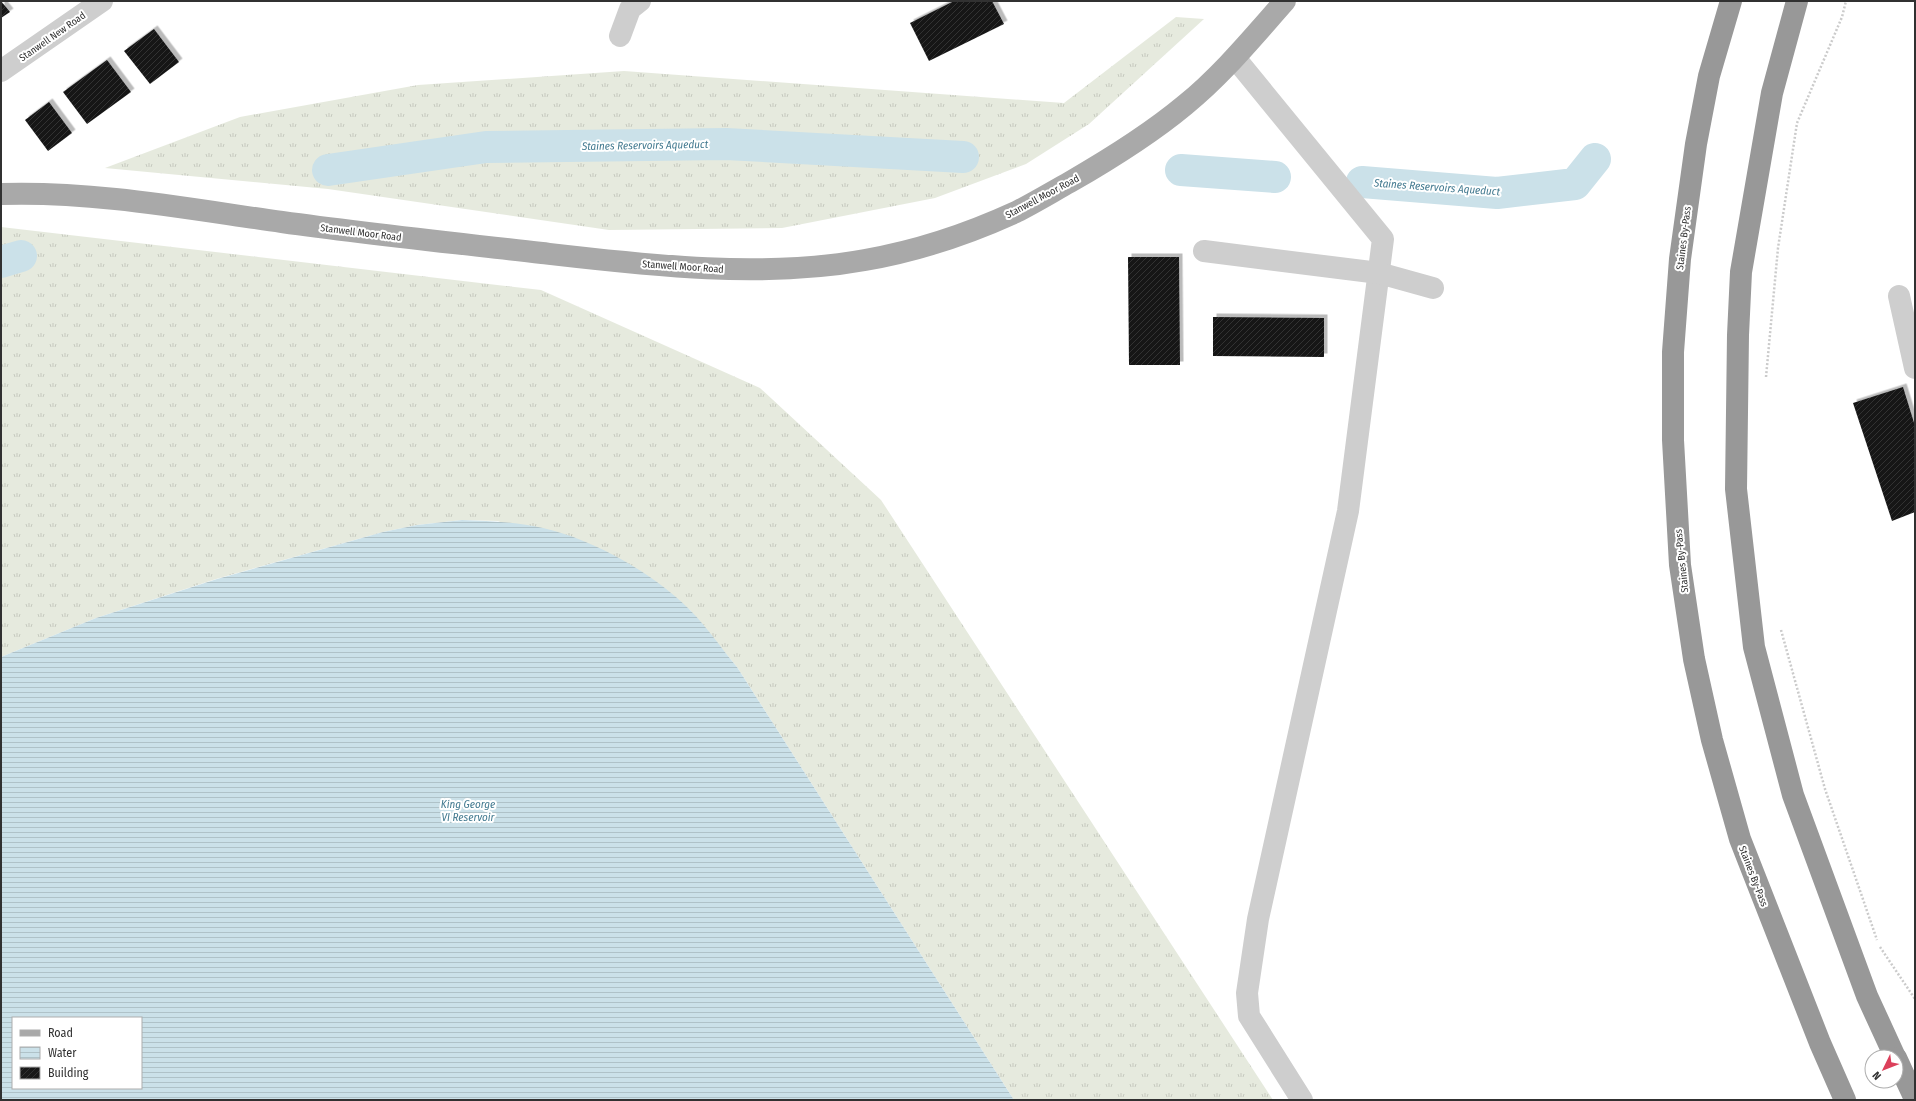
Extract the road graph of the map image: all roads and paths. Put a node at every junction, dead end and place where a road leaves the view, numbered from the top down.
1 (102, 1) edge
2 (640, 1) edge
3 (1285, 1) edge
4 (1731, 1) edge
5 (1797, 1) edge
6 (1846, 1) edge
7 (620, 36) dead end
8 (1235, 58) junction
9 (1, 72) edge
10 (1, 194) edge
11 (1204, 251) dead end
12 (1379, 273) junction
13 (1433, 288) dead end
14 (1899, 296) dead end
15 (1915, 368) edge
16 (1766, 380) dead end
17 (1781, 630) dead end
18 (1915, 999) edge
19 (1892, 1049) edge
20 (1904, 1075) edge
21 (1915, 1099) edge
22 (1302, 1100) edge
23 (1845, 1100) edge

1 - 9 street, Stanwell New Road
2 - 7 street
3 - 8 main road, Stanwell Moor Road
4 - 23 highway, Staines By-Pass
5 - 19 highway
6 - 16 path
8 - 10 main road, Stanwell Moor Road
8 - 12 street
11 - 12 street
12 - 13 street
12 - 22 street
14 - 15 street
17 - 18 path
20 - 21 highway

